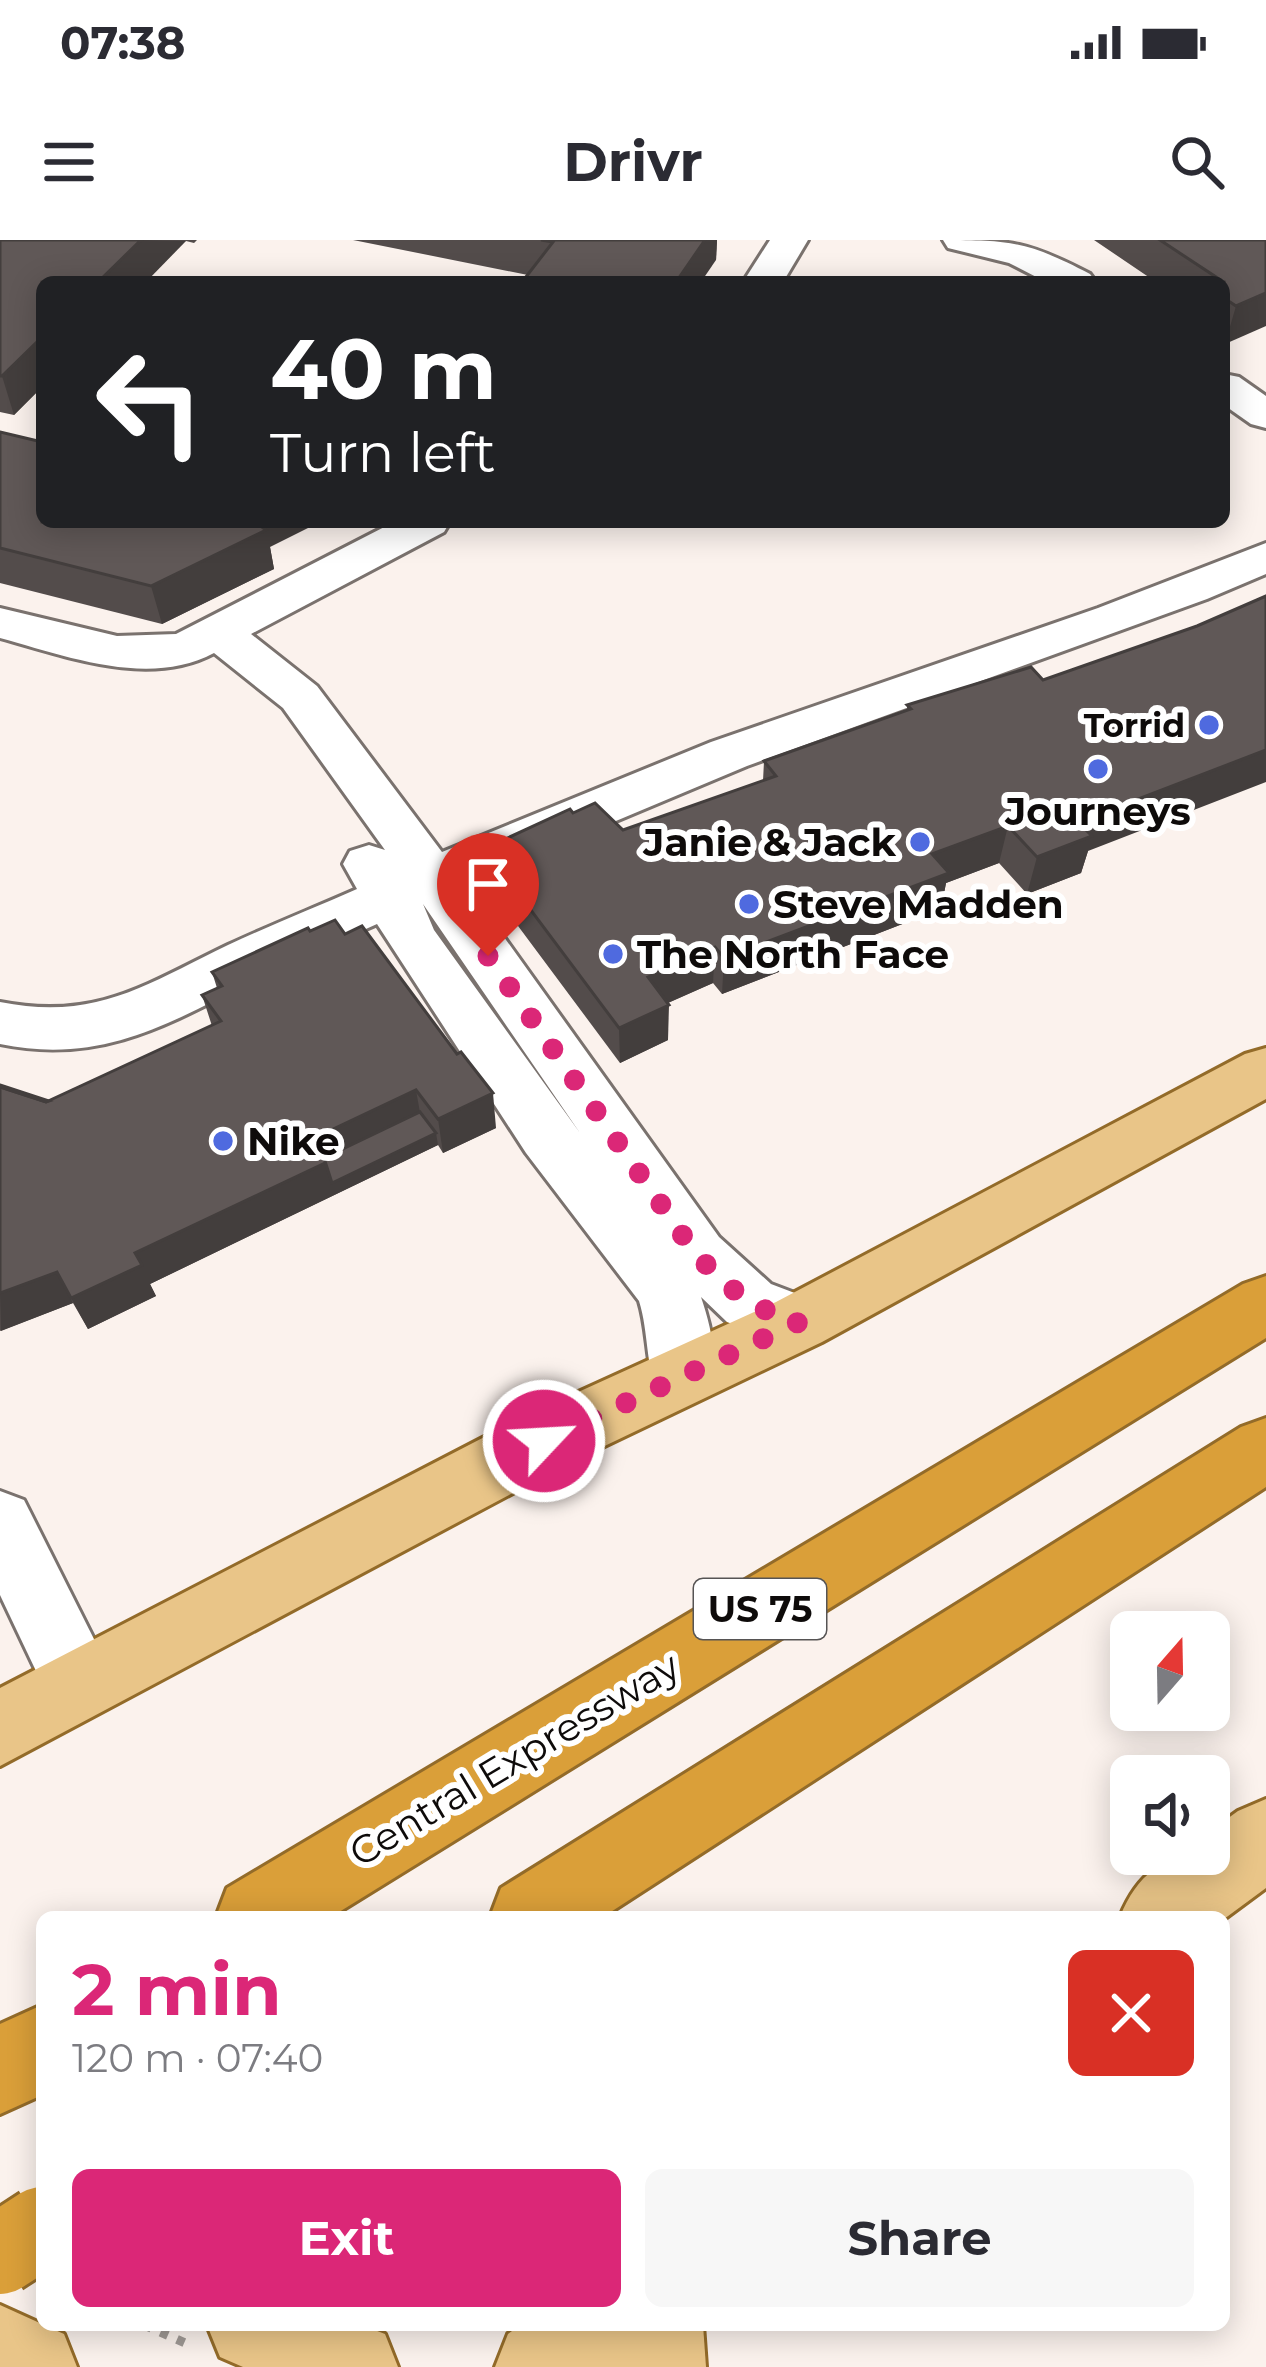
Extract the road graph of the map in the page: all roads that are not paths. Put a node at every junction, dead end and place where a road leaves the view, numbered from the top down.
1 (789, 240) edge
2 (962, 240) edge
3 (767, 276) edge
4 (1064, 276) edge
5 (417, 528) edge
6 (1266, 557) edge
7 (0, 623) edge
8 (218, 632) junction
9 (412, 888) junction
10 (0, 1023) edge
11 (1266, 1071) edge
12 (1266, 1304) edge
13 (799, 1322) junction
14 (682, 1376) junction
15 (1266, 1449) edge
16 (0, 1522) edge
17 (79, 1684) junction
18 (0, 1729) edge
19 (1266, 1839) edge
20 (266, 1911) edge
21 (539, 1911) edge
22 (1168, 1911) edge
23 (36, 2051) edge
24 (0, 2072) edge
25 (0, 2220) edge
26 (36, 2232) edge
27 (36, 2235) edge
28 (0, 2254) edge
29 (266, 2331) edge
30 (658, 2331) edge
31 (0, 2351) edge
32 (31, 2367) edge
33 (352, 2367) edge
34 (660, 2367) edge

1 - 3 lane
2 - 4 lane
5 - 8 lane
6 - 9 lane
7 - 8 lane
8 - 9 lane
9 - 10 lane
9 - 13 lane
9 - 14 lane
11 - 13 main road
12 - 20 highway, Central Expressway / US 75
13 - 14 main road
14 - 17 main road
15 - 21 highway
16 - 17 lane
17 - 18 main road
19 - 22 main road
23 - 24 highway
25 - 27 main road
26 - 28 highway, bridge
29 - 33 main road
30 - 34 main road
31 - 32 main road

